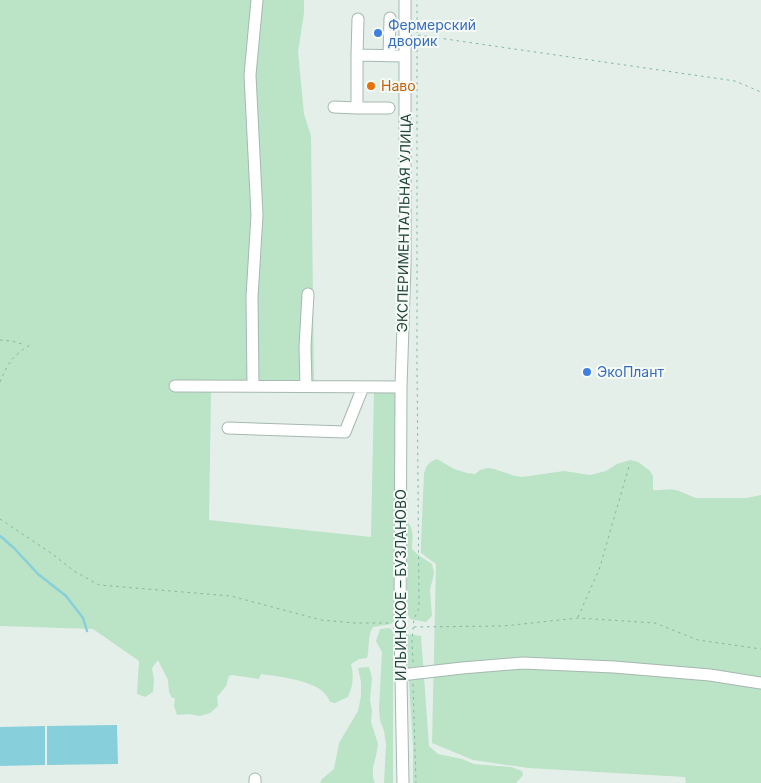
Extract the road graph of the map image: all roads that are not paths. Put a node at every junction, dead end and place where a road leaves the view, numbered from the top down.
1 (257, 0) edge
2 (405, 0) edge
3 (390, 18) dead end
4 (358, 19) dead end
5 (357, 55) junction
6 (389, 56) junction
7 (405, 56) junction
8 (334, 107) dead end
9 (357, 108) junction
10 (389, 108) dead end
11 (308, 294) dead end
12 (175, 386) dead end
13 (253, 386) junction
14 (306, 386) junction
15 (362, 387) junction
16 (401, 387) junction
17 (228, 428) dead end
18 (407, 674) junction
19 (761, 683) edge
20 (403, 783) edge

1 - 13 street
2 - 7 street, ЭКСПЕРИМЕНТАЛЬНАЯ УЛИЦА
3 - 6 street
4 - 5 street
5 - 6 street
5 - 9 street
6 - 7 street
7 - 16 street, ЭКСПЕРИМЕНТАЛЬНАЯ УЛИЦА
8 - 9 street
9 - 10 street
11 - 14 street
12 - 13 street
13 - 14 street
14 - 15 street
15 - 16 street
15 - 17 street
16 - 18 street, ИЛЬИНСКОЕ – БУЗЛАНОВО
18 - 19 street
18 - 20 street, ИЛЬИНСКОЕ – БУЗЛАНОВО

